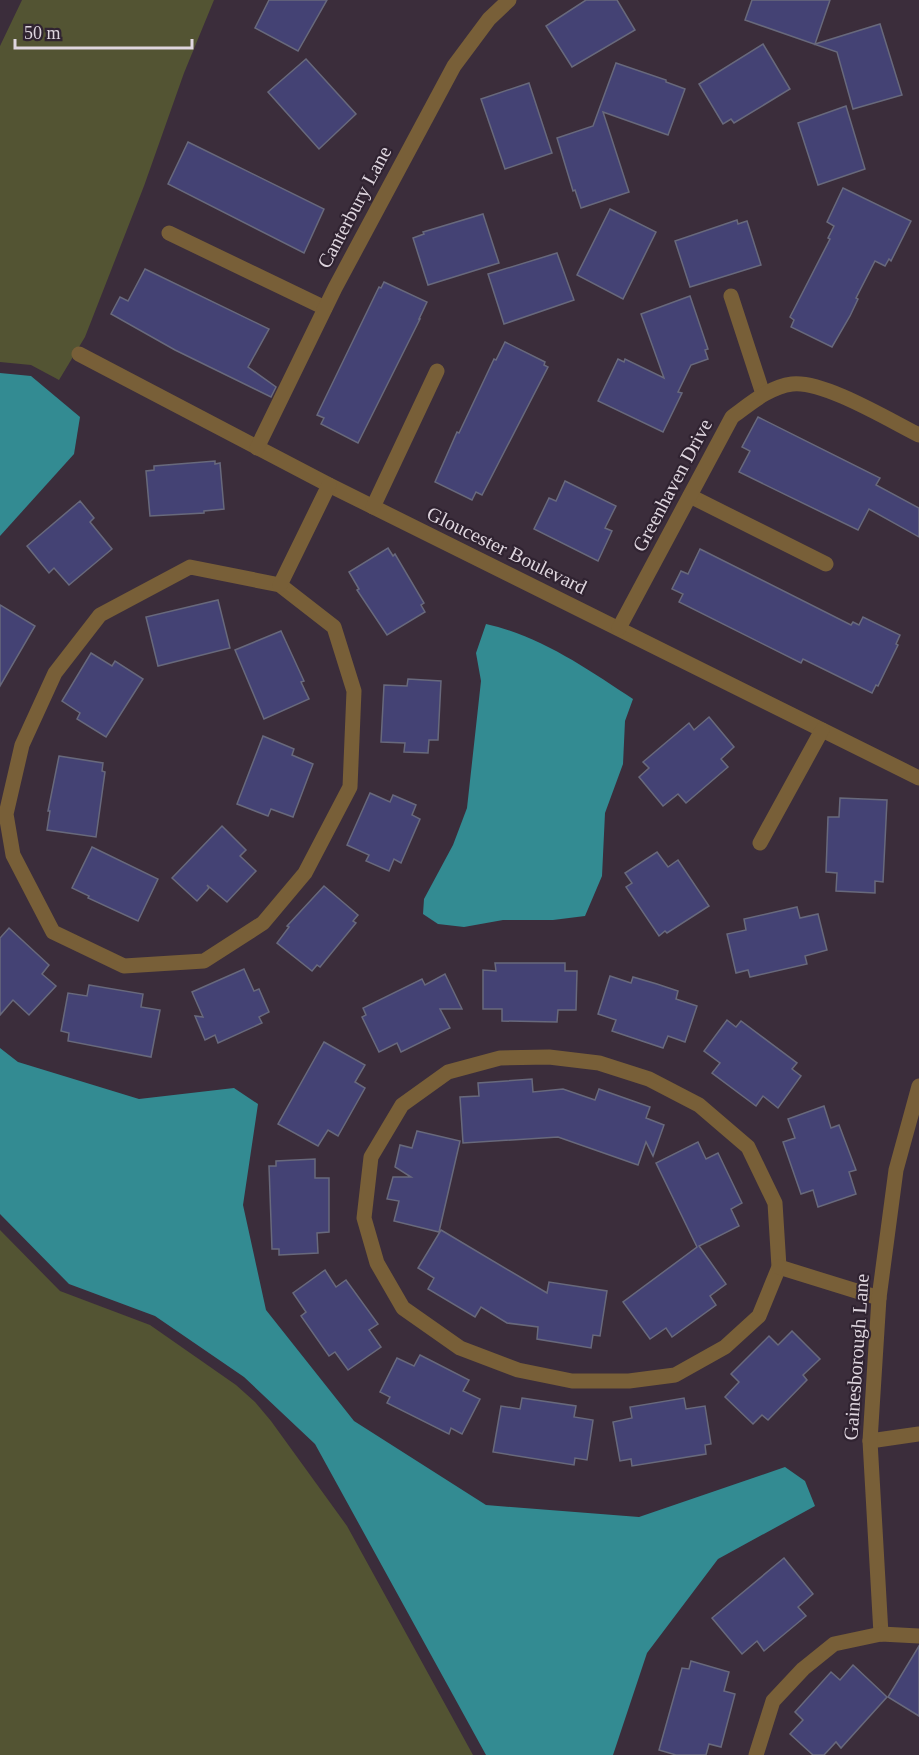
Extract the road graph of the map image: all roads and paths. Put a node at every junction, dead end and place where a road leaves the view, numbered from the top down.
1 (509, 0) edge
2 (169, 233) dead end
3 (731, 296) dead end
4 (325, 308) junction
5 (79, 354) dead end
6 (437, 371) dead end
7 (763, 394) junction
8 (919, 435) edge
9 (257, 448) junction
10 (329, 485) junction
11 (690, 496) junction
12 (373, 507) junction
13 (826, 564) dead end
14 (280, 585) junction
15 (620, 628) junction
16 (822, 730) junction
17 (919, 778) edge
18 (760, 843) dead end
19 (919, 1086) edge
20 (779, 1267) junction
21 (879, 1298) junction
22 (919, 1434) edge
23 (870, 1441) junction
24 (881, 1634) junction
25 (919, 1636) edge
26 (756, 1755) edge

1 - 4 street, Canterbury Lane
2 - 4 street
3 - 7 street
4 - 9 street, Canterbury Lane
5 - 9 street, Gloucester Boulevard
6 - 12 street
7 - 8 street, Greenhaven Drive
7 - 11 street, Greenhaven Drive
9 - 10 street, Gloucester Boulevard
10 - 12 street, Gloucester Boulevard
10 - 14 street
11 - 13 street
11 - 15 street, Greenhaven Drive
12 - 15 street, Gloucester Boulevard
14 - 14 street
15 - 16 street, Gloucester Boulevard
16 - 17 street, Gloucester Boulevard
16 - 18 street
19 - 21 street, Gainesborough Lane
20 - 20 street
20 - 21 street
21 - 23 street, Gainesborough Lane
22 - 23 street
23 - 24 street, Gainesborough Lane
24 - 25 street
24 - 26 street

